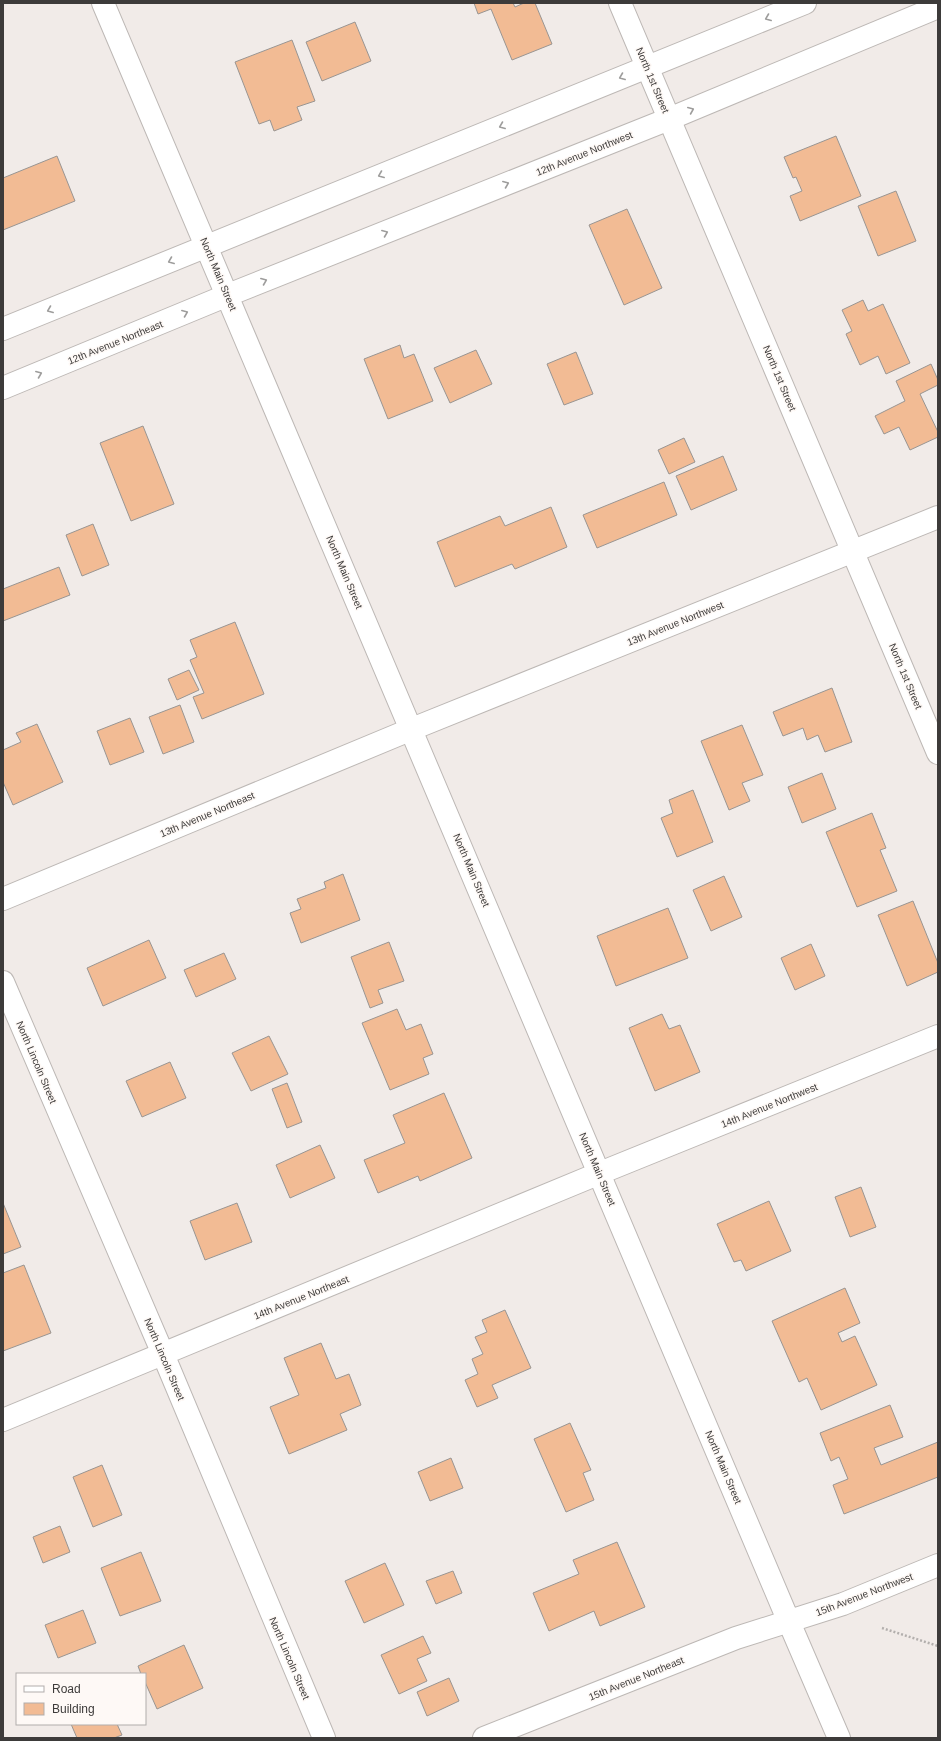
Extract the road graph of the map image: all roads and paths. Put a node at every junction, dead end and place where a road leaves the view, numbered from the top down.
1 (104, 3) edge
2 (620, 3) edge
3 (805, 3) edge
4 (938, 7) edge
5 (647, 66) junction
6 (669, 119) junction
7 (207, 246) junction
8 (228, 296) junction
9 (3, 329) edge
10 (3, 388) edge
11 (938, 517) edge
12 (854, 551) junction
13 (412, 728) junction
14 (938, 753) edge
15 (3, 899) edge
16 (3, 982) edge
17 (938, 1036) edge
18 (600, 1174) junction
19 (163, 1354) junction
20 (3, 1420) edge
21 (938, 1565) edge
22 (789, 1622) junction
23 (882, 1628) dead end
24 (938, 1646) edge
25 (324, 1738) edge
26 (484, 1738) edge
27 (839, 1738) edge

1 - 7 street, North Main Street
2 - 5 street, North 1st Street
3 -> 5 street
6 -> 4 street, 12th Avenue Northwest
5 - 6 street, North 1st Street
5 -> 7 street
8 -> 6 street, 12th Avenue Northwest
6 - 12 street, North 1st Street
7 - 8 street, North Main Street
7 -> 9 street
10 -> 8 street, 12th Avenue Northeast
8 - 13 street, North Main Street
11 - 12 street, 13th Avenue Northwest
12 - 13 street, 13th Avenue Northwest
12 - 14 street, North 1st Street
13 - 15 street, 13th Avenue Northeast
13 - 18 street, North Main Street
16 - 19 street, North Lincoln Street
17 - 18 street, 14th Avenue Northwest
18 - 19 street, 14th Avenue Northeast
18 - 22 street, North Main Street
19 - 20 street, 14th Avenue Northeast
19 - 25 street, North Lincoln Street
21 - 22 street, 15th Avenue Northwest
22 - 26 street, 15th Avenue Northeast
22 - 27 street, North Main Street
23 - 24 path

